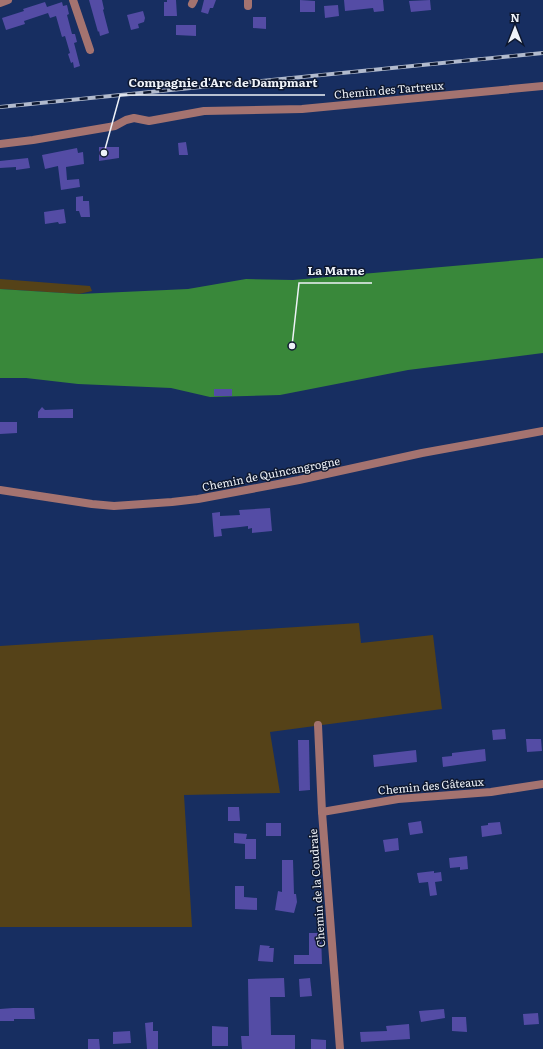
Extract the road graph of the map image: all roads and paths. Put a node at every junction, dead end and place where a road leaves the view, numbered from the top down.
1 (8, 0) edge
2 (73, 0) edge
3 (0, 3) edge
4 (90, 50) dead end
5 (543, 86) edge
6 (0, 144) edge
7 (543, 431) edge
8 (0, 490) edge
9 (318, 725) dead end
10 (543, 784) edge
11 (322, 812) junction
12 (340, 1049) edge

1 - 3 street
2 - 4 street
5 - 6 street, Chemin des Tartreux
7 - 8 street, Chemin de Quincangrogne
9 - 11 street, Chemin de la Coudraie
10 - 11 street, Chemin des Gâteaux
11 - 12 street, Chemin de la Coudraie

